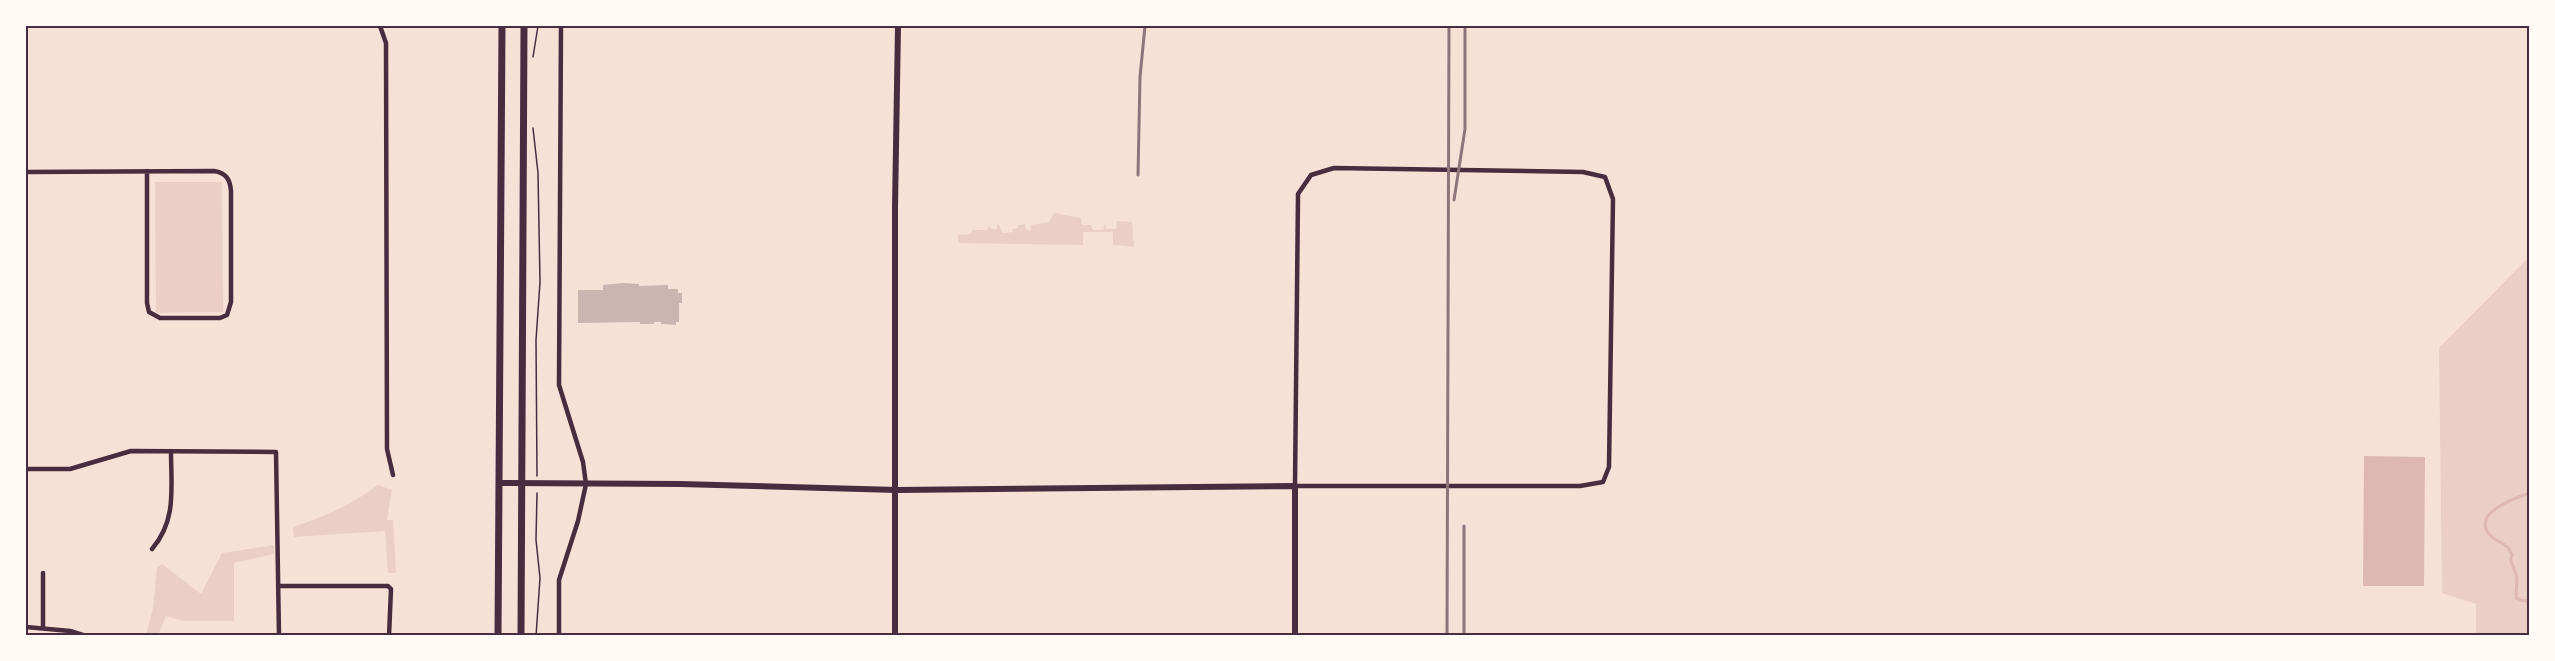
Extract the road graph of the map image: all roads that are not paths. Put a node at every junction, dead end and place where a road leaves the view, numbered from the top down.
1 (380, 26) edge
2 (502, 26) edge
3 (524, 26) edge
4 (561, 26) edge
5 (898, 26) edge
6 (147, 171) junction
7 (26, 172) edge
8 (171, 452) junction
9 (26, 469) edge
10 (393, 475) dead end
11 (499, 483) junction
12 (521, 483) junction
13 (586, 484) junction
14 (1295, 486) junction
15 (897, 490) junction
16 (152, 549) dead end
17 (43, 573) dead end
18 (279, 586) junction
19 (26, 627) edge
20 (43, 627) junction
21 (86, 636) edge
22 (279, 636) edge
23 (389, 636) edge
24 (498, 636) edge
25 (521, 636) edge
26 (559, 636) edge
27 (895, 636) edge
28 (1294, 636) edge

1 - 10 street
2 - 11 main road
3 - 12 main road
4 - 13 street
5 - 15 street
6 - 6 street
6 - 7 street
8 - 9 street
8 - 16 street
8 - 18 street
11 - 12 street
11 - 24 main road
12 - 13 street
12 - 25 main road
13 - 15 street
13 - 26 street
14 - 14 street
14 - 15 street
14 - 28 street
15 - 27 street
17 - 20 street
18 - 22 street
18 - 23 street
19 - 20 street
20 - 21 street

